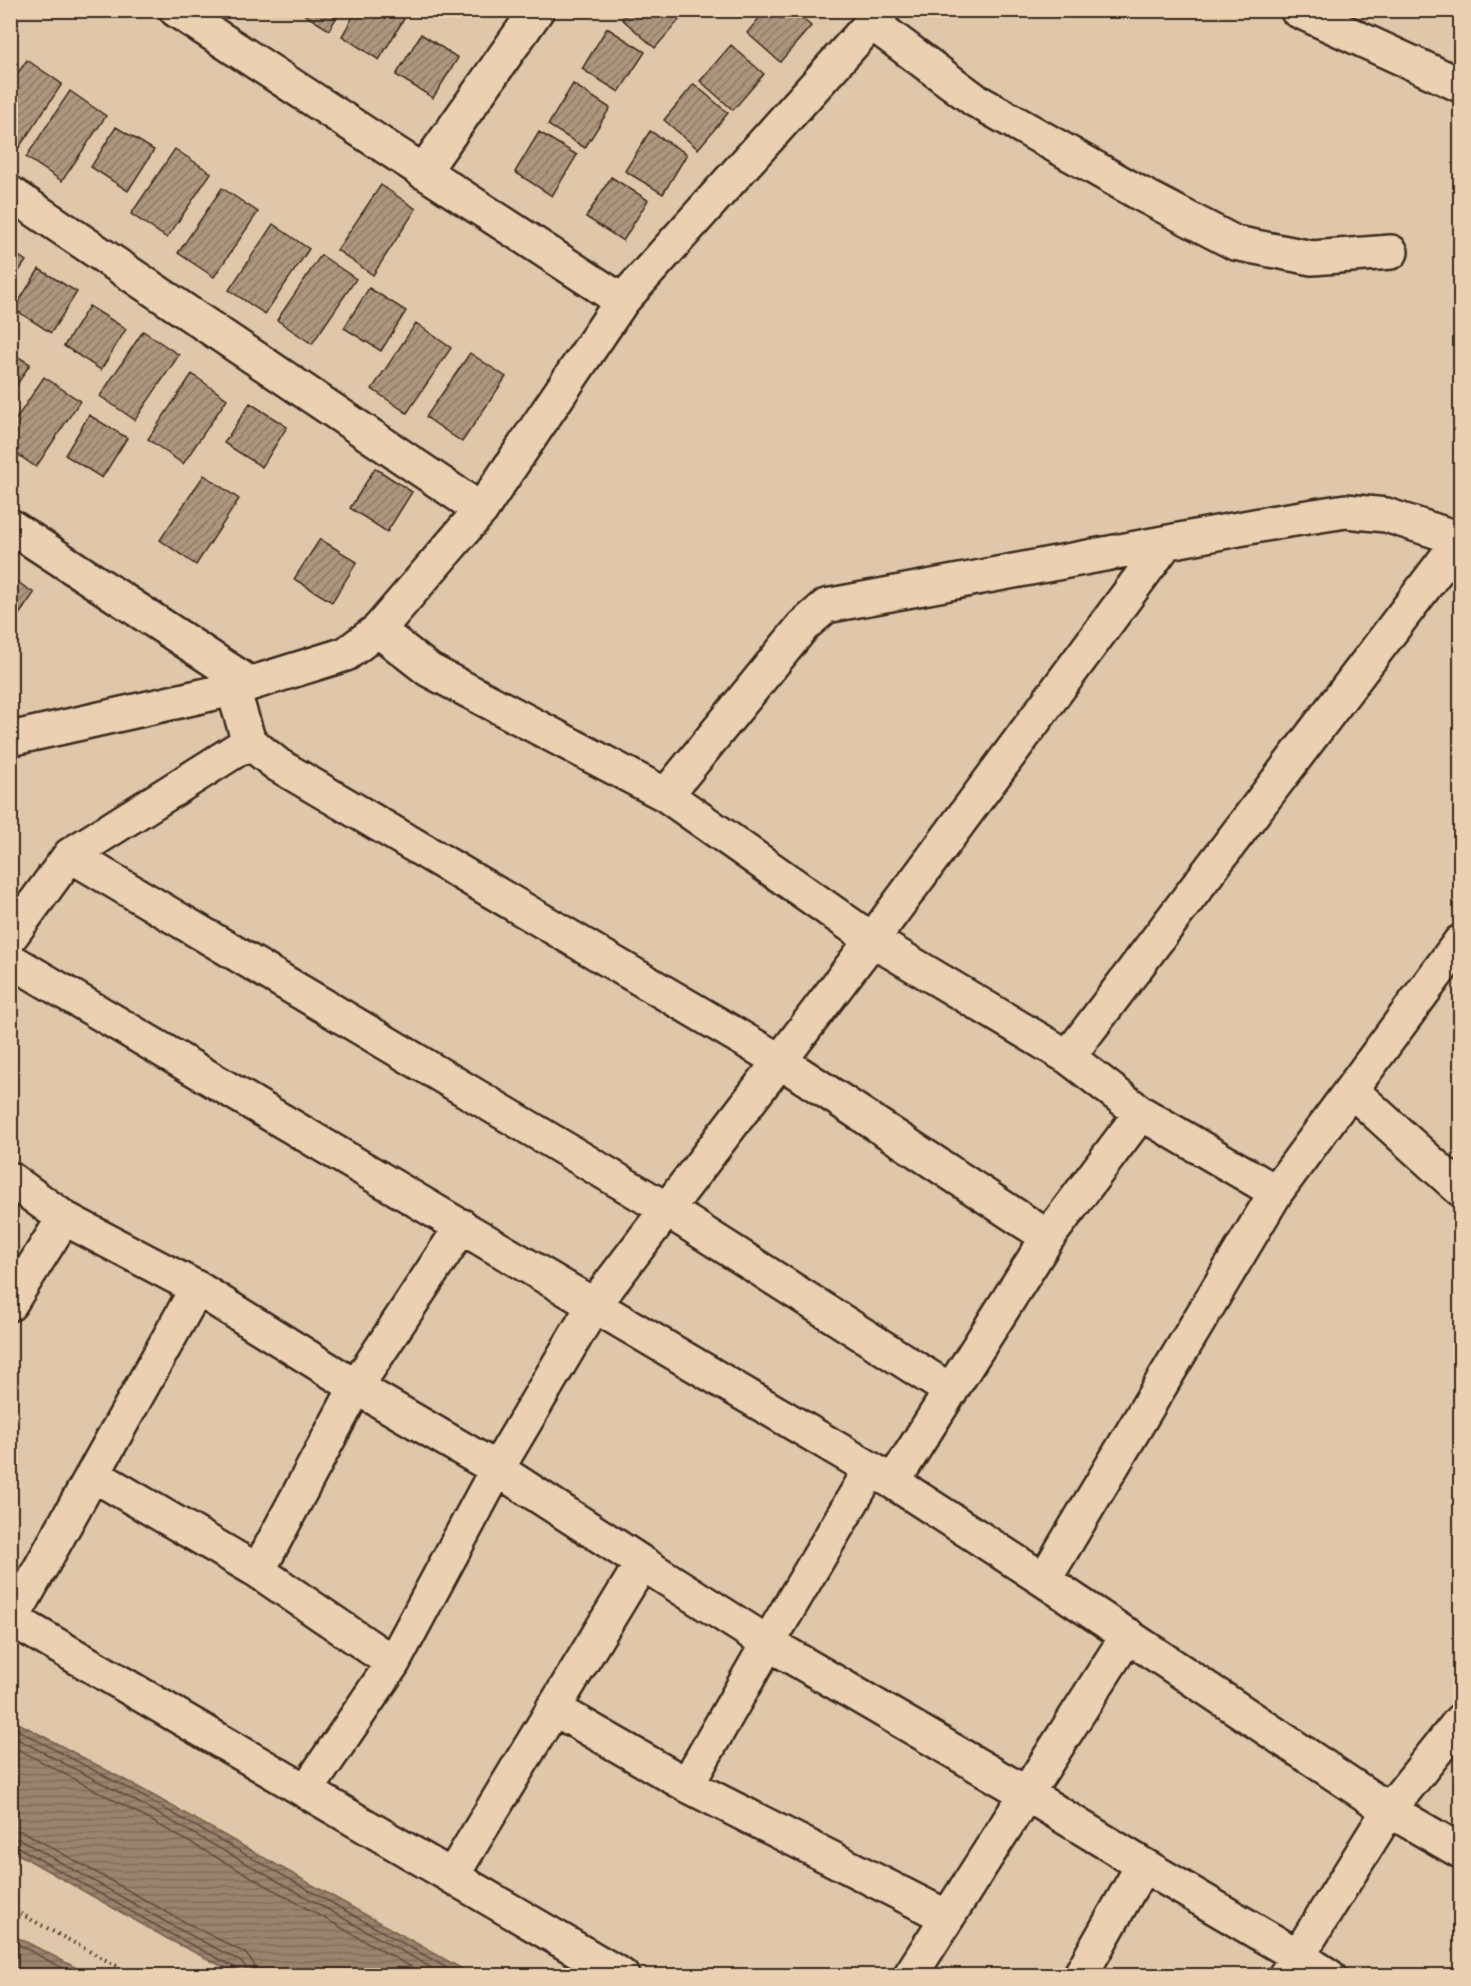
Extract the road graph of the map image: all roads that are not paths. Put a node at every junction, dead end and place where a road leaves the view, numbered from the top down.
1 (176, 10) edge
2 (537, 10) edge
3 (1297, 10) edge
4 (877, 17) edge
5 (1461, 85) edge
6 (423, 172) junction
7 (10, 193) edge
8 (1391, 252) dead end
9 (622, 301) junction
10 (481, 510) junction
11 (10, 526) edge
12 (1460, 540) edge
13 (1166, 543) junction
14 (389, 638) junction
15 (243, 711) junction
16 (10, 740) edge
17 (666, 795) junction
18 (70, 855) junction
19 (10, 937) edge
20 (872, 940) junction
21 (1461, 942) edge
22 (10, 960) edge
23 (1068, 1057) junction
24 (780, 1061) junction
25 (1351, 1090) junction
26 (1141, 1113) junction
27 (10, 1179) edge
28 (1461, 1189) edge
29 (1276, 1192) junction
30 (666, 1209) junction
31 (64, 1218) junction
32 (462, 1226) junction
33 (1048, 1237) junction
34 (197, 1288) junction
35 (10, 1304) edge
36 (594, 1305) junction
37 (356, 1387) junction
38 (951, 1391) junction
39 (497, 1469) junction
40 (94, 1475) junction
41 (882, 1476) junction
42 (642, 1563) junction
43 (258, 1571) junction
44 (1044, 1580) junction
45 (11, 1619) edge
46 (1128, 1635) junction
47 (768, 1643) junction
48 (393, 1663) junction
49 (553, 1708) junction
50 (1461, 1721) edge
51 (687, 1785) junction
52 (306, 1791) junction
53 (1027, 1794) junction
54 (1389, 1810) junction
55 (1461, 1851) edge
56 (1143, 1865) junction
57 (452, 1876) junction
58 (947, 1917) junction
59 (1291, 1966) edge
60 (622, 1976) edge
61 (910, 1976) edge
62 (1080, 1976) edge
63 (1329, 1976) edge

1 - 6 street
2 - 6 street
3 - 5 street
4 - 8 street
4 - 9 street
6 - 9 street
7 - 10 street
9 - 10 street
10 - 14 street
11 - 15 street
12 - 13 street
12 - 23 street
13 - 17 street
13 - 20 street
14 - 15 street
14 - 17 street
15 - 16 street
15 - 18 street
15 - 24 street
17 - 20 street
18 - 19 street
18 - 30 street
20 - 23 street
20 - 24 street
21 - 25 street
22 - 32 street
23 - 26 street
24 - 30 street
24 - 33 street
25 - 28 street
25 - 29 street
26 - 29 street
26 - 33 street
27 - 31 street
29 - 44 street
30 - 36 street
30 - 38 street
31 - 34 street
31 - 35 street
32 - 36 street
32 - 37 street
33 - 38 street
34 - 37 street
34 - 40 street
36 - 39 street
36 - 41 street
37 - 39 street
37 - 43 street
38 - 41 street
39 - 42 street
39 - 48 street
40 - 43 street
40 - 45 street
41 - 44 street
41 - 47 street
42 - 47 street
42 - 49 street
43 - 48 street
44 - 46 street
45 - 52 street
46 - 53 street
46 - 54 street
47 - 51 street
47 - 53 street
48 - 52 street
49 - 51 street
49 - 57 street
50 - 54 street
51 - 58 street
52 - 57 street
53 - 56 street
53 - 58 street
54 - 55 street
54 - 59 street
56 - 59 street
56 - 62 street
57 - 60 street
58 - 61 street
59 - 63 street

